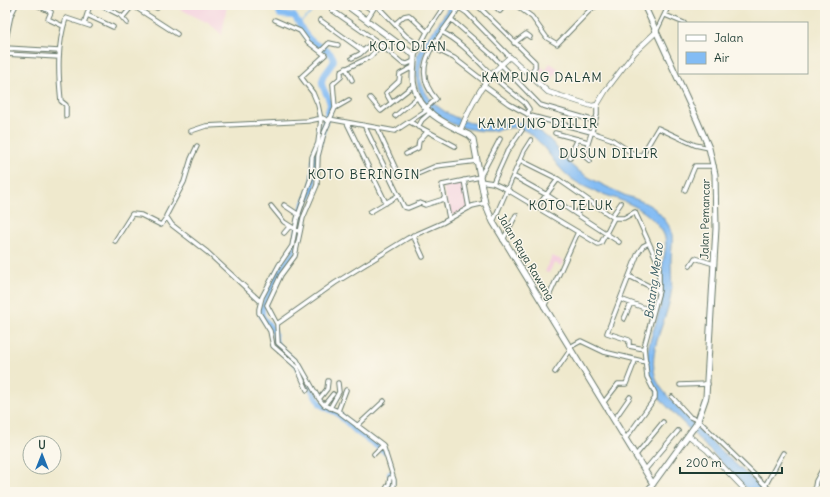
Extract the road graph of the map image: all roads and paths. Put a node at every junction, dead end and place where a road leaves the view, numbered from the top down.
1 (16, 5) edge
2 (37, 5) edge
3 (90, 5) edge
4 (100, 5) edge
5 (132, 5) edge
6 (151, 5) edge
7 (332, 5) edge
8 (346, 5) edge
9 (364, 5) edge
10 (376, 5) edge
11 (477, 5) edge
12 (494, 5) edge
13 (505, 5) edge
14 (518, 5) edge
15 (525, 5) edge
16 (598, 5) edge
17 (644, 5) edge
18 (669, 5) edge
19 (443, 6) edge
20 (458, 6) edge
21 (157, 8) dead end
22 (380, 9) dead end
23 (522, 9) junction
24 (372, 10) junction
25 (5, 12) edge
26 (12, 13) junction
27 (87, 15) junction
28 (664, 15) junction
29 (123, 17) junction
30 (367, 19) junction
31 (275, 20) dead end
32 (320, 20) dead end
33 (452, 20) junction
34 (682, 22) edge
35 (84, 24) junction
36 (127, 24) dead end
37 (395, 24) junction
38 (63, 26) junction
39 (90, 26) dead end
40 (113, 27) dead end
41 (6, 29) edge
42 (427, 32) junction
43 (442, 32) junction
44 (656, 32) junction
45 (177, 34) dead end
46 (530, 37) dead end
47 (375, 40) junction
48 (514, 42) junction
49 (5, 43) edge
50 (338, 45) dead end
51 (380, 45) junction
52 (420, 46) junction
53 (432, 47) junction
54 (5, 48) edge
55 (322, 50) junction
56 (59, 51) junction
57 (363, 51) junction
58 (5, 54) edge
59 (58, 57) junction
60 (510, 57) junction
61 (352, 58) dead end
62 (414, 62) junction
63 (501, 65) junction
64 (346, 68) junction
65 (492, 74) junction
66 (529, 76) junction
67 (352, 80) dead end
68 (484, 83) junction
69 (414, 85) junction
70 (370, 98) dead end
71 (418, 98) junction
72 (349, 100) dead end
73 (391, 102) junction
74 (597, 106) junction
75 (335, 108) junction
76 (428, 109) junction
77 (529, 115) junction
78 (66, 116) dead end
79 (395, 116) dead end
80 (326, 119) junction
81 (595, 121) junction
82 (410, 122) junction
83 (347, 123) junction
84 (529, 123) dead end
85 (365, 127) junction
86 (418, 127) junction
87 (377, 128) junction
88 (461, 130) junction
89 (522, 130) dead end
90 (191, 131) dead end
91 (427, 132) junction
92 (591, 132) junction
93 (555, 133) dead end
94 (500, 139) dead end
95 (578, 139) junction
96 (531, 140) dead end
97 (588, 142) junction
98 (197, 146) dead end
99 (456, 146) dead end
100 (709, 148) junction
101 (406, 154) dead end
102 (570, 158) dead end
103 (520, 160) junction
104 (314, 161) junction
105 (477, 161) junction
106 (590, 161) dead end
107 (714, 166) junction
108 (415, 175) dead end
109 (399, 176) dead end
110 (513, 176) junction
111 (480, 179) junction
112 (558, 179) junction
113 (464, 180) junction
114 (493, 183) junction
115 (506, 189) junction
116 (685, 190) dead end
117 (547, 195) junction
118 (399, 196) junction
119 (444, 199) junction
120 (587, 200) junction
121 (386, 203) junction
122 (485, 203) junction
123 (621, 203) dead end
124 (284, 205) dead end
125 (272, 206) dead end
126 (538, 206) junction
127 (469, 208) junction
128 (370, 212) dead end
129 (576, 214) junction
130 (299, 215) junction
131 (516, 215) dead end
132 (613, 217) junction
133 (166, 218) junction
134 (449, 218) junction
135 (493, 222) junction
136 (290, 226) junction
137 (297, 231) junction
138 (578, 232) junction
139 (284, 234) dead end
140 (605, 234) junction
141 (413, 236) junction
142 (503, 240) junction
143 (116, 241) dead end
144 (619, 242) dead end
145 (649, 243) junction
146 (423, 257) dead end
147 (714, 264) junction
148 (690, 266) dead end
149 (629, 276) junction
150 (659, 291) junction
151 (620, 299) junction
152 (260, 301) junction
153 (631, 303) junction
154 (544, 307) junction
155 (653, 311) junction
156 (624, 318) dead end
157 (276, 326) junction
158 (270, 331) junction
159 (571, 348) junction
160 (644, 349) junction
161 (635, 361) junction
162 (646, 362) junction
163 (555, 372) dead end
164 (328, 381) dead end
165 (338, 383) dead end
166 (708, 384) junction
167 (680, 385) dead end
168 (307, 390) dead end
169 (346, 390) dead end
170 (332, 394) dead end
171 (630, 397) dead end
172 (672, 397) dead end
173 (319, 399) junction
174 (384, 401) dead end
175 (604, 402) junction
176 (324, 405) junction
177 (330, 408) junction
178 (338, 411) junction
179 (614, 420) junction
180 (663, 422) dead end
181 (698, 422) junction
182 (357, 426) junction
183 (678, 431) dead end
184 (690, 435) junction
185 (626, 438) junction
186 (382, 446) junction
187 (784, 453) dead end
188 (374, 454) dead end
189 (636, 455) junction
190 (645, 470) junction
191 (822, 470) dead end
192 (390, 478) dead end
193 (653, 484) junction
194 (765, 486) junction
195 (384, 492) edge
196 (389, 492) edge
197 (647, 492) edge
198 (748, 492) edge
199 (772, 492) edge
200 (814, 492) edge

1 - 26 street
2 - 38 street
3 - 27 street
4 - 29 street
5 - 29 street
5 - 45 street
6 - 21 street
7 - 47 street
8 - 30 main road
9 - 24 street
10 - 24 street
11 - 48 street
12 - 13 street
14 - 23 street
15 - 23 street
16 - 23 street
17 - 44 main road, Jalan Pemancar
18 - 28 street
19 - 42 street
20 - 33 street
20 - 60 street
22 - 37 street
24 - 30 street
25 - 26 street
26 - 41 street
27 - 35 street
27 - 40 street
28 - 34 street
28 - 44 street
29 - 36 street
30 - 62 main road
31 - 55 street
32 - 57 street
33 - 43 street
33 - 63 street
35 - 38 street
35 - 39 street
37 - 42 street
37 - 52 street
38 - 56 street
41 - 49 street
42 - 52 street
43 - 53 street
43 - 65 street
44 - 74 street
44 - 100 main road, Jalan Pemancar
46 - 48 street
47 - 51 street
47 - 57 street
48 - 66 street
50 - 55 street
51 - 62 street
51 - 64 street
52 - 62 street
53 - 68 street
53 - 76 street
54 - 56 street
55 - 80 street
56 - 59 street
57 - 61 street
58 - 59 street
59 - 78 street
60 - 63 street
60 - 66 street
62 - 69 main road, Jalan Raya Rawang
62 - 73 street
63 - 65 street
63 - 81 street
64 - 67 street
64 - 75 street
65 - 68 street
65 - 77 street
66 - 74 street
68 - 77 street
68 - 88 street
69 - 71 main road, Jalan Raya Rawang
69 - 73 street
70 - 73 street
71 - 76 main road, Jalan Raya Rawang
71 - 79 street
72 - 75 street
74 - 81 street
75 - 80 street
76 - 82 street
76 - 86 street
76 - 88 main road, Jalan Raya Rawang
77 - 84 street
77 - 92 street
80 - 83 street
80 - 90 street
80 - 104 street
80 - 104 street
81 - 92 street
82 - 86 street
82 - 87 street
83 - 85 street
83 - 121 street
85 - 87 street
85 - 118 street
86 - 91 street
87 - 109 street
88 - 105 main road, Jalan Raya Rawang
89 - 114 street
91 - 99 street
91 - 101 street
92 - 97 street
92 - 100 street
93 - 95 street
94 - 111 street
95 - 97 street
95 - 102 street
96 - 103 street
97 - 106 street
98 - 133 street
100 - 107 main road, Jalan Pemancar
103 - 110 street
103 - 112 street
104 - 130 street
104 - 137 street
105 - 108 street
105 - 111 main road, Jalan Raya Rawang
107 - 116 street
107 - 147 main road, Jalan Pemancar
110 - 115 street
110 - 117 street
111 - 113 street
111 - 114 street
111 - 122 main road, Jalan Raya Rawang
112 - 117 street
112 - 120 street
113 - 119 street
113 - 127 street
114 - 115 street
115 - 126 street
115 - 135 street
117 - 126 street
117 - 129 street
118 - 119 street
118 - 121 street
119 - 134 street
120 - 129 street
120 - 132 street
121 - 128 street
122 - 127 street
122 - 135 main road, Jalan Raya Rawang
123 - 132 street
124 - 130 street
125 - 136 street
126 - 138 street
127 - 134 street
129 - 140 street
130 - 137 street
131 - 142 street
132 - 140 street
132 - 145 street
133 - 143 street
133 - 152 street
134 - 141 street
135 - 142 main road, Jalan Raya Rawang
136 - 137 street
136 - 139 street
137 - 152 street
137 - 157 street
138 - 140 street
138 - 154 street
140 - 144 street
141 - 146 street
141 - 157 street
142 - 154 main road, Jalan Raya Rawang
145 - 149 street
145 - 150 street
147 - 148 street
147 - 166 main road, Jalan Pemancar
149 - 150 street
149 - 151 street
150 - 155 street
151 - 153 street
151 - 160 street
152 - 158 street
153 - 155 street
153 - 156 street
154 - 159 main road, Jalan Raya Rawang
155 - 160 street
157 - 158 street
157 - 173 street
158 - 168 street
159 - 161 street
159 - 163 street
159 - 175 main road, Jalan Raya Rawang
160 - 162 street
161 - 162 street
161 - 175 street
162 - 185 street
164 - 173 street
165 - 177 street
166 - 167 street
166 - 181 main road, Jalan Pemancar
169 - 178 street
170 - 176 street
171 - 179 street
172 - 181 street
173 - 176 street
174 - 182 street
175 - 179 main road, Jalan Raya Rawang
176 - 177 street
177 - 178 street
178 - 182 street
179 - 185 main road, Jalan Raya Rawang
180 - 189 street
181 - 184 main road, Jalan Pemancar
181 - 194 street
182 - 186 street
183 - 190 street
184 - 193 main road, Jalan Pemancar
184 - 198 street
185 - 189 main road, Jalan Raya Rawang
186 - 188 street
186 - 196 street
187 - 194 street
189 - 190 main road, Jalan Raya Rawang
190 - 193 main road, Jalan Raya Rawang
191 - 200 street
192 - 195 street
193 - 197 main road, Jalan Pemancar
194 - 199 street

